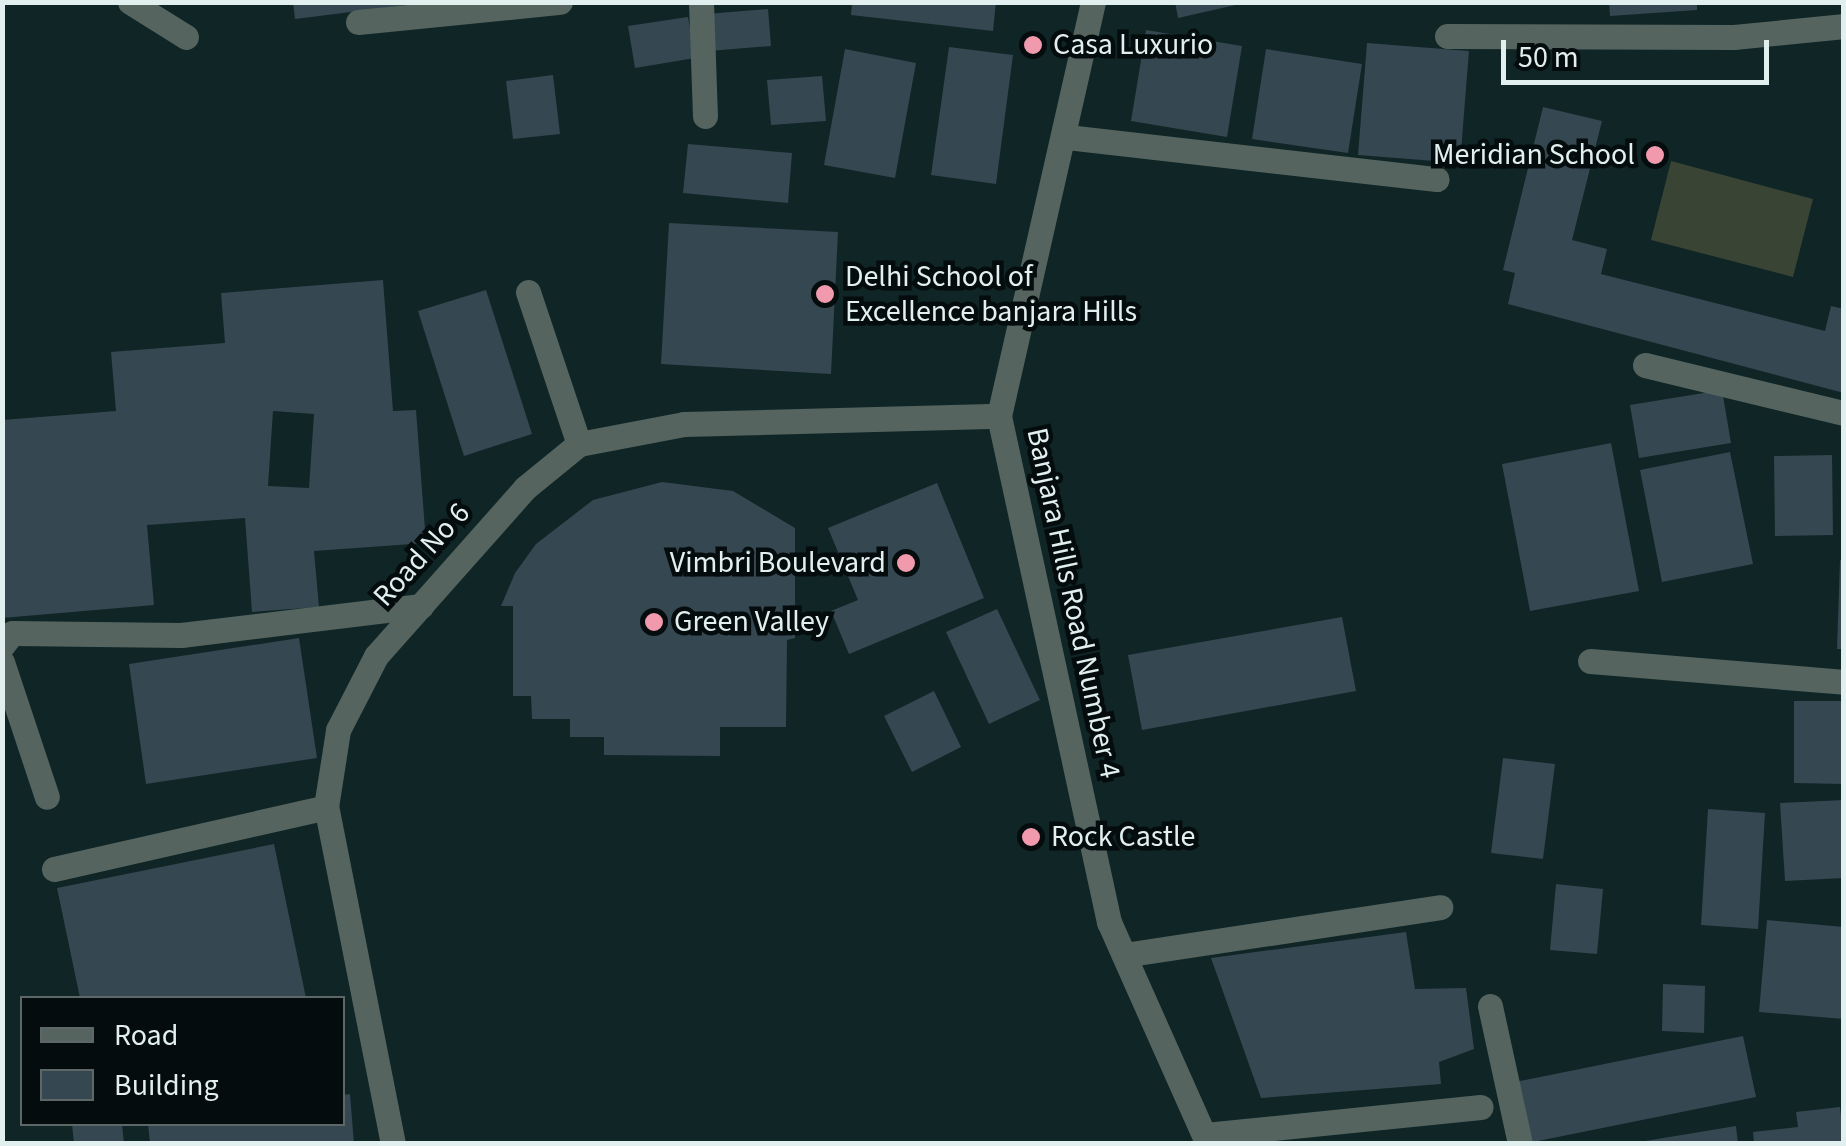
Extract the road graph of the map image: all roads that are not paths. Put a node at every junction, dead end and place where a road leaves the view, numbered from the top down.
1 (130, 2) edge
2 (560, 2) edge
3 (701, 2) edge
4 (1094, 2) edge
5 (358, 22) dead end
6 (1844, 26) edge
7 (1447, 36) dead end
8 (186, 37) dead end
9 (705, 116) dead end
10 (1067, 137) junction
11 (1437, 179) dead end
12 (528, 292) dead end
13 (1645, 365) dead end
14 (1844, 413) edge
15 (999, 416) junction
16 (579, 444) junction
17 (420, 606) junction
18 (2, 646) edge
19 (1590, 661) dead end
20 (2, 662) edge
21 (1844, 682) edge
22 (48, 797) dead end
23 (326, 807) junction
24 (54, 869) dead end
25 (1440, 907) dead end
26 (1124, 955) junction
27 (1490, 1006) dead end
28 (1481, 1107) dead end
29 (1207, 1140) edge
30 (392, 1144) edge
31 (1520, 1144) edge

1 - 8 street
2 - 5 street
3 - 9 street
4 - 10 street, Banjara Hills Road Number 4
6 - 7 street
10 - 11 street
10 - 15 street, Banjara Hills Road Number 4
12 - 16 street
13 - 14 street
15 - 16 street, Road No 6
15 - 26 street, Banjara Hills Road Number 4
16 - 17 street, Road No 6
17 - 18 street
17 - 23 street, Road No 6
19 - 21 street
20 - 22 street
23 - 24 street
23 - 30 street, Road No 6
25 - 26 street
26 - 29 street, Banjara Hills Road Number 4
27 - 31 street
28 - 29 street

